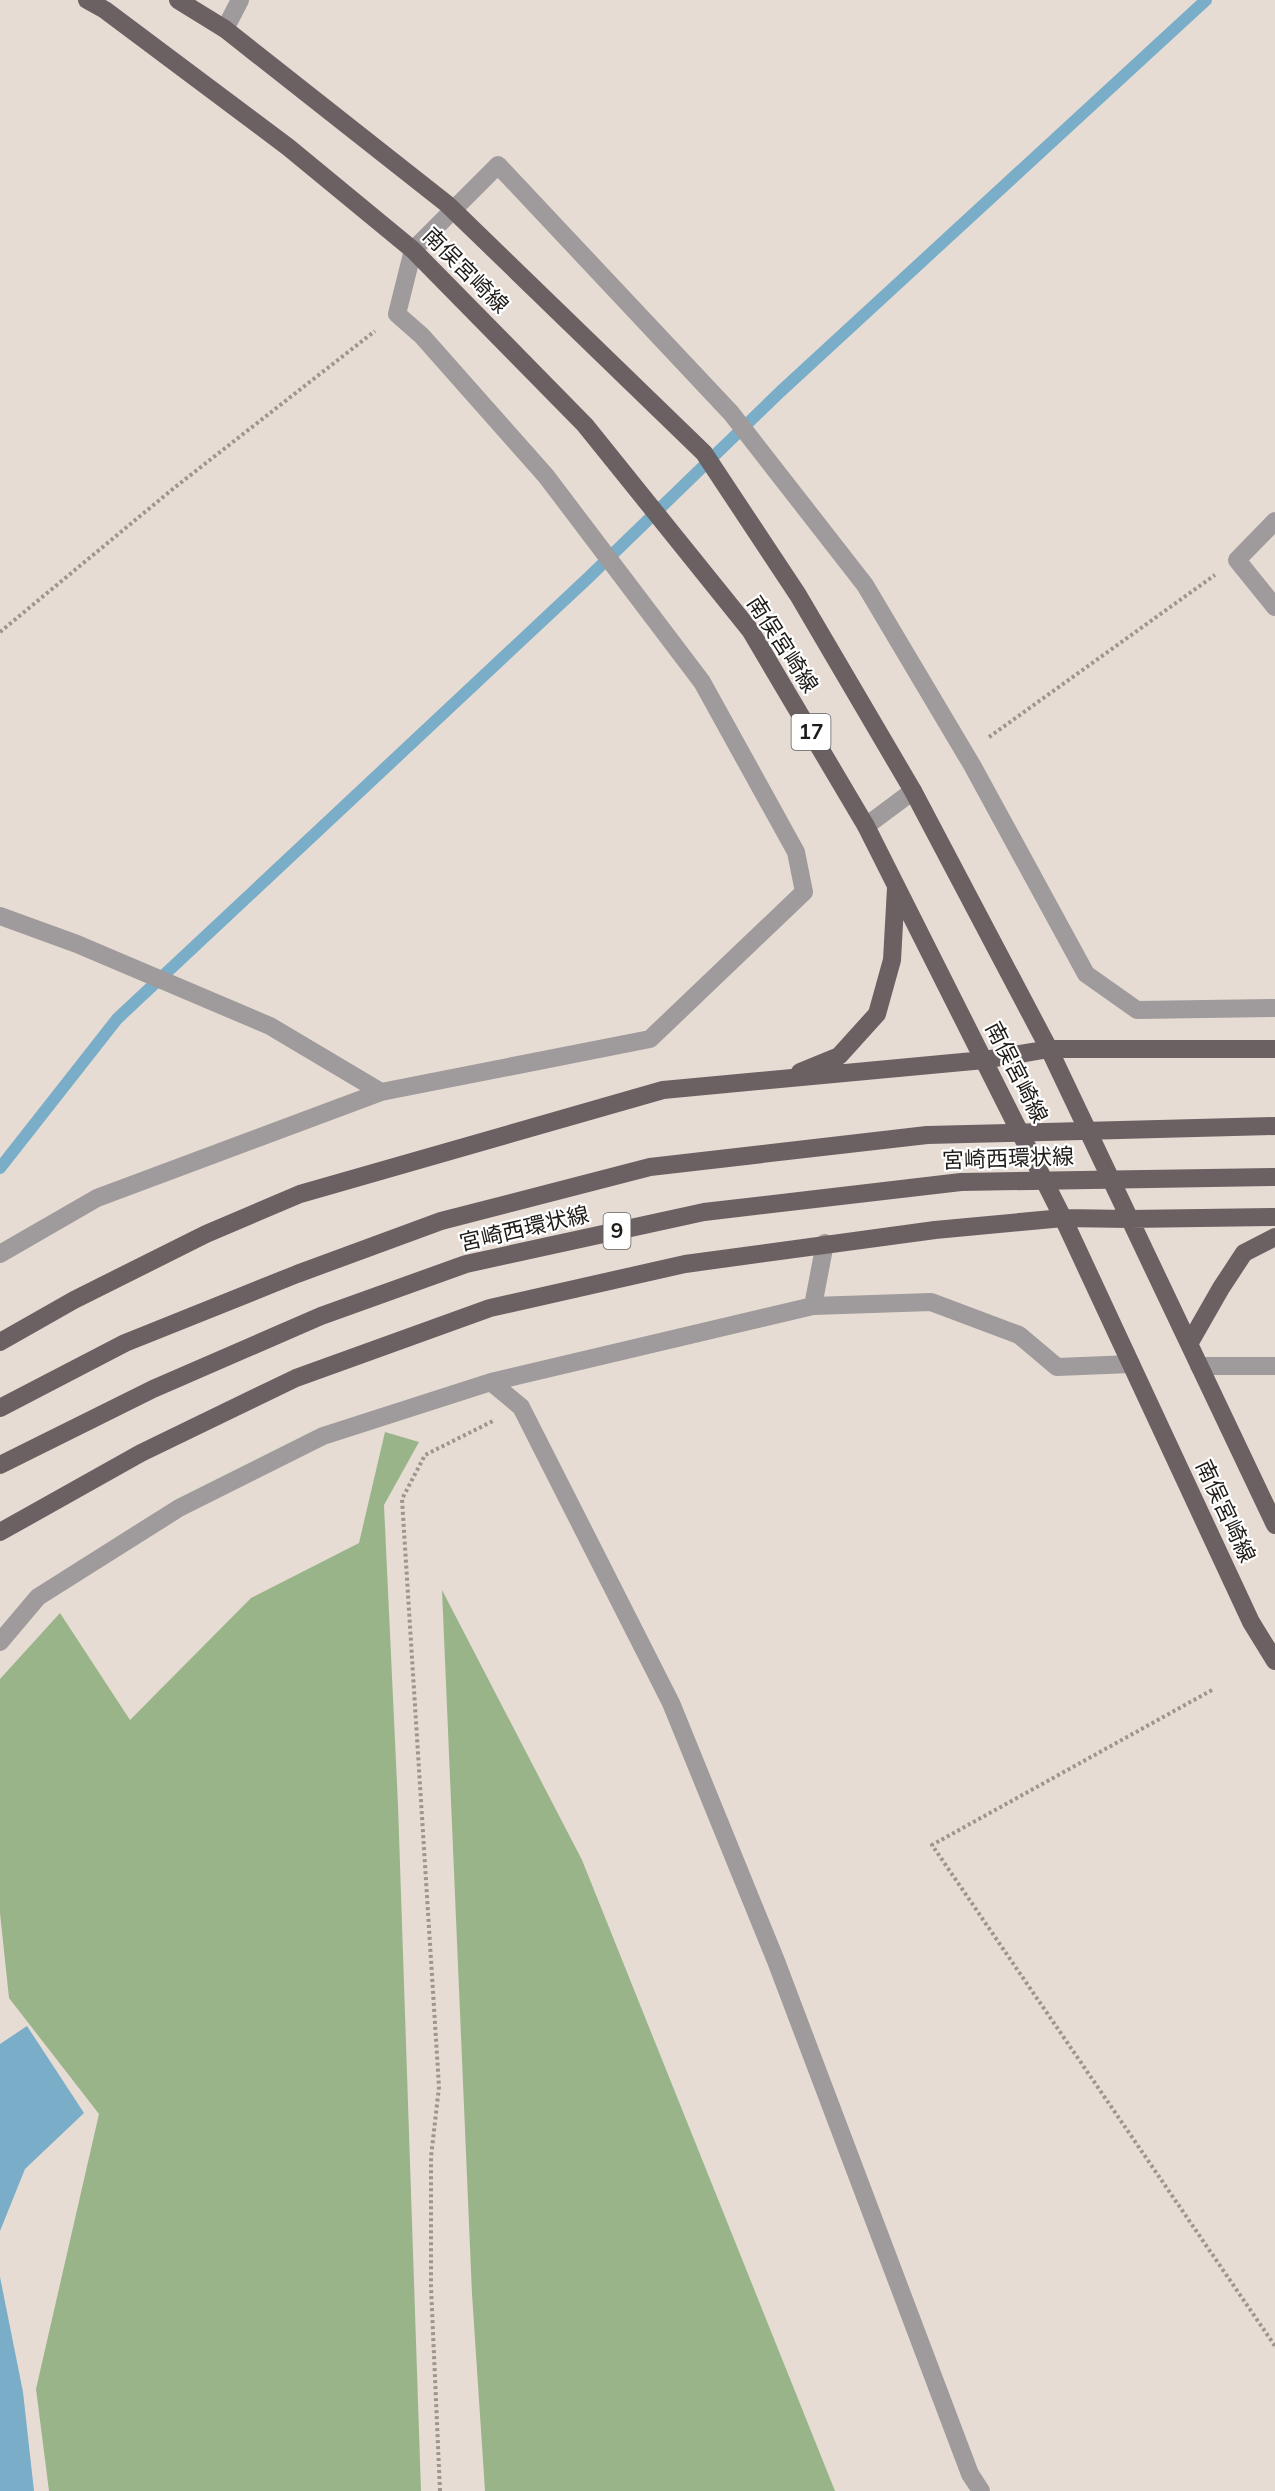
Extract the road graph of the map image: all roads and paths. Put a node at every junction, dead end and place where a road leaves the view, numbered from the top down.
1 (87, 0) edge
2 (178, 0) edge
3 (240, 0) edge
4 (225, 29) junction
5 (452, 210) junction
6 (413, 250) junction
7 (397, 314) junction
8 (1275, 520) edge
9 (1237, 560) junction
10 (1275, 608) edge
11 (0, 632) edge
12 (980, 743) dead end
13 (913, 791) junction
14 (866, 826) junction
15 (897, 886) junction
16 (0, 916) edge
17 (1275, 1008) edge
18 (1049, 1049) junction
19 (1275, 1049) edge
20 (984, 1060) junction
21 (781, 1079) junction
22 (381, 1092) junction
23 (1275, 1126) edge
24 (1275, 1177) edge
25 (1275, 1217) edge
26 (1063, 1218) junction
27 (1130, 1219) junction
28 (1275, 1238) edge
29 (825, 1243) junction
30 (0, 1254) edge
31 (813, 1306) junction
32 (0, 1342) edge
33 (1189, 1344) junction
34 (1274, 1362) edge
35 (1131, 1364) junction
36 (1199, 1366) junction
37 (491, 1382) junction
38 (521, 1407) junction
39 (0, 1408) edge
40 (0, 1465) edge
41 (1275, 1525) edge
42 (0, 1533) edge
43 (0, 1642) edge
44 (1275, 1661) edge
45 (1212, 1690) dead end
46 (1275, 2346) edge
47 (440, 2491) edge
48 (981, 2491) edge

1 - 6 main road, 南俣宮崎線 / 17
2 - 4 main road, 南俣宮崎線 / 17
3 - 4 street
4 - 5 main road, 南俣宮崎線 / 17
5 - 6 street
5 - 13 main road, 南俣宮崎線 / 17
5 - 17 street
6 - 7 street
6 - 14 main road, 南俣宮崎線 / 17
7 - 11 path
7 - 22 street
8 - 9 street
9 - 10 street
9 - 12 path
13 - 14 street
13 - 18 main road, 南俣宮崎線 / 17
14 - 15 main road, 南俣宮崎線 / 17
15 - 20 main road, 南俣宮崎線 / 17
15 - 21 main road
16 - 22 street
18 - 19 main road
18 - 20 main road
18 - 27 main road, 南俣宮崎線 / 17
20 - 21 main road
20 - 26 main road, 南俣宮崎線 / 17
21 - 32 main road
22 - 30 street
23 - 39 main road, 宮崎西環状線 / 9, bridge
24 - 40 main road, 宮崎西環状線 / 9, bridge
25 - 27 main road
26 - 27 main road
26 - 29 main road
26 - 35 main road, 南俣宮崎線 / 17
27 - 33 main road, 南俣宮崎線 / 17
28 - 33 main road
29 - 31 street
29 - 42 main road
31 - 35 street
31 - 37 street
33 - 36 main road, 南俣宮崎線 / 17
34 - 36 street
35 - 44 main road, 南俣宮崎線 / 17
36 - 41 main road, 南俣宮崎線 / 17
37 - 38 street
37 - 43 street
38 - 47 path
38 - 48 street
45 - 46 path

